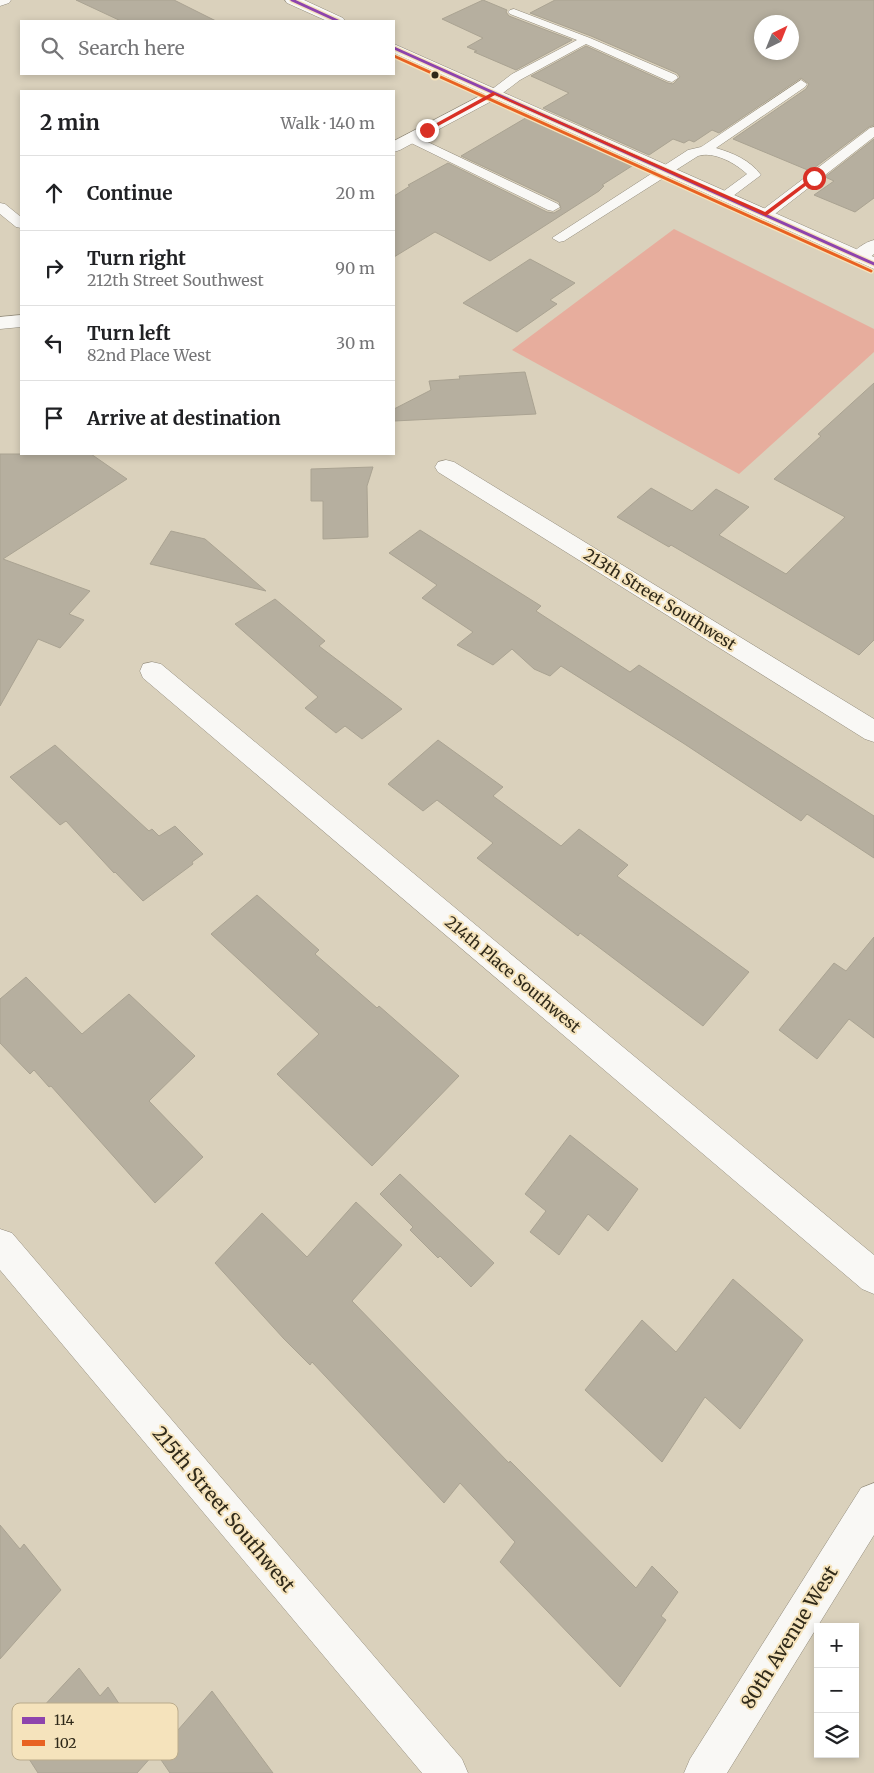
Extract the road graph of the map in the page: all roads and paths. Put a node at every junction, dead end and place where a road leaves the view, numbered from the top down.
1 (4, 0) edge
2 (292, 0) edge
3 (0, 2) edge
4 (514, 12) dead end
5 (336, 20) edge
6 (586, 40) junction
7 (395, 48) edge
8 (672, 78) dead end
9 (801, 84) dead end
10 (495, 93) junction
11 (874, 131) edge
12 (411, 138) junction
13 (395, 146) edge
14 (705, 150) junction
15 (666, 170) junction
16 (724, 196) junction
17 (0, 206) edge
18 (553, 207) dead end
19 (766, 214) junction
20 (20, 223) edge
21 (559, 238) dead end
22 (874, 245) edge
23 (866, 260) edge
24 (20, 321) edge
25 (0, 323) edge
26 (446, 467) dead end
27 (152, 671) dead end
28 (874, 732) edge
29 (0, 1245) edge
30 (874, 1278) edge
31 (874, 1501) edge
32 (448, 1773) edge
33 (704, 1773) edge

1 - 3 street
2 - 5 street
4 - 6 lane
6 - 8 lane
6 - 10 lane
7 - 10 street
9 - 14 lane
10 - 12 street
10 - 15 street
11 - 19 lane
12 - 13 street
12 - 18 lane
14 - 15 lane
14 - 16 lane
15 - 16 street
15 - 21 lane
16 - 19 street
17 - 20 lane
19 - 23 street
22 - 23 street
24 - 25 street
26 - 28 street, 213th Street Southwest
27 - 30 street, 214th Place Southwest
29 - 32 street, 215th Street Southwest
31 - 33 street, 80th Avenue West

